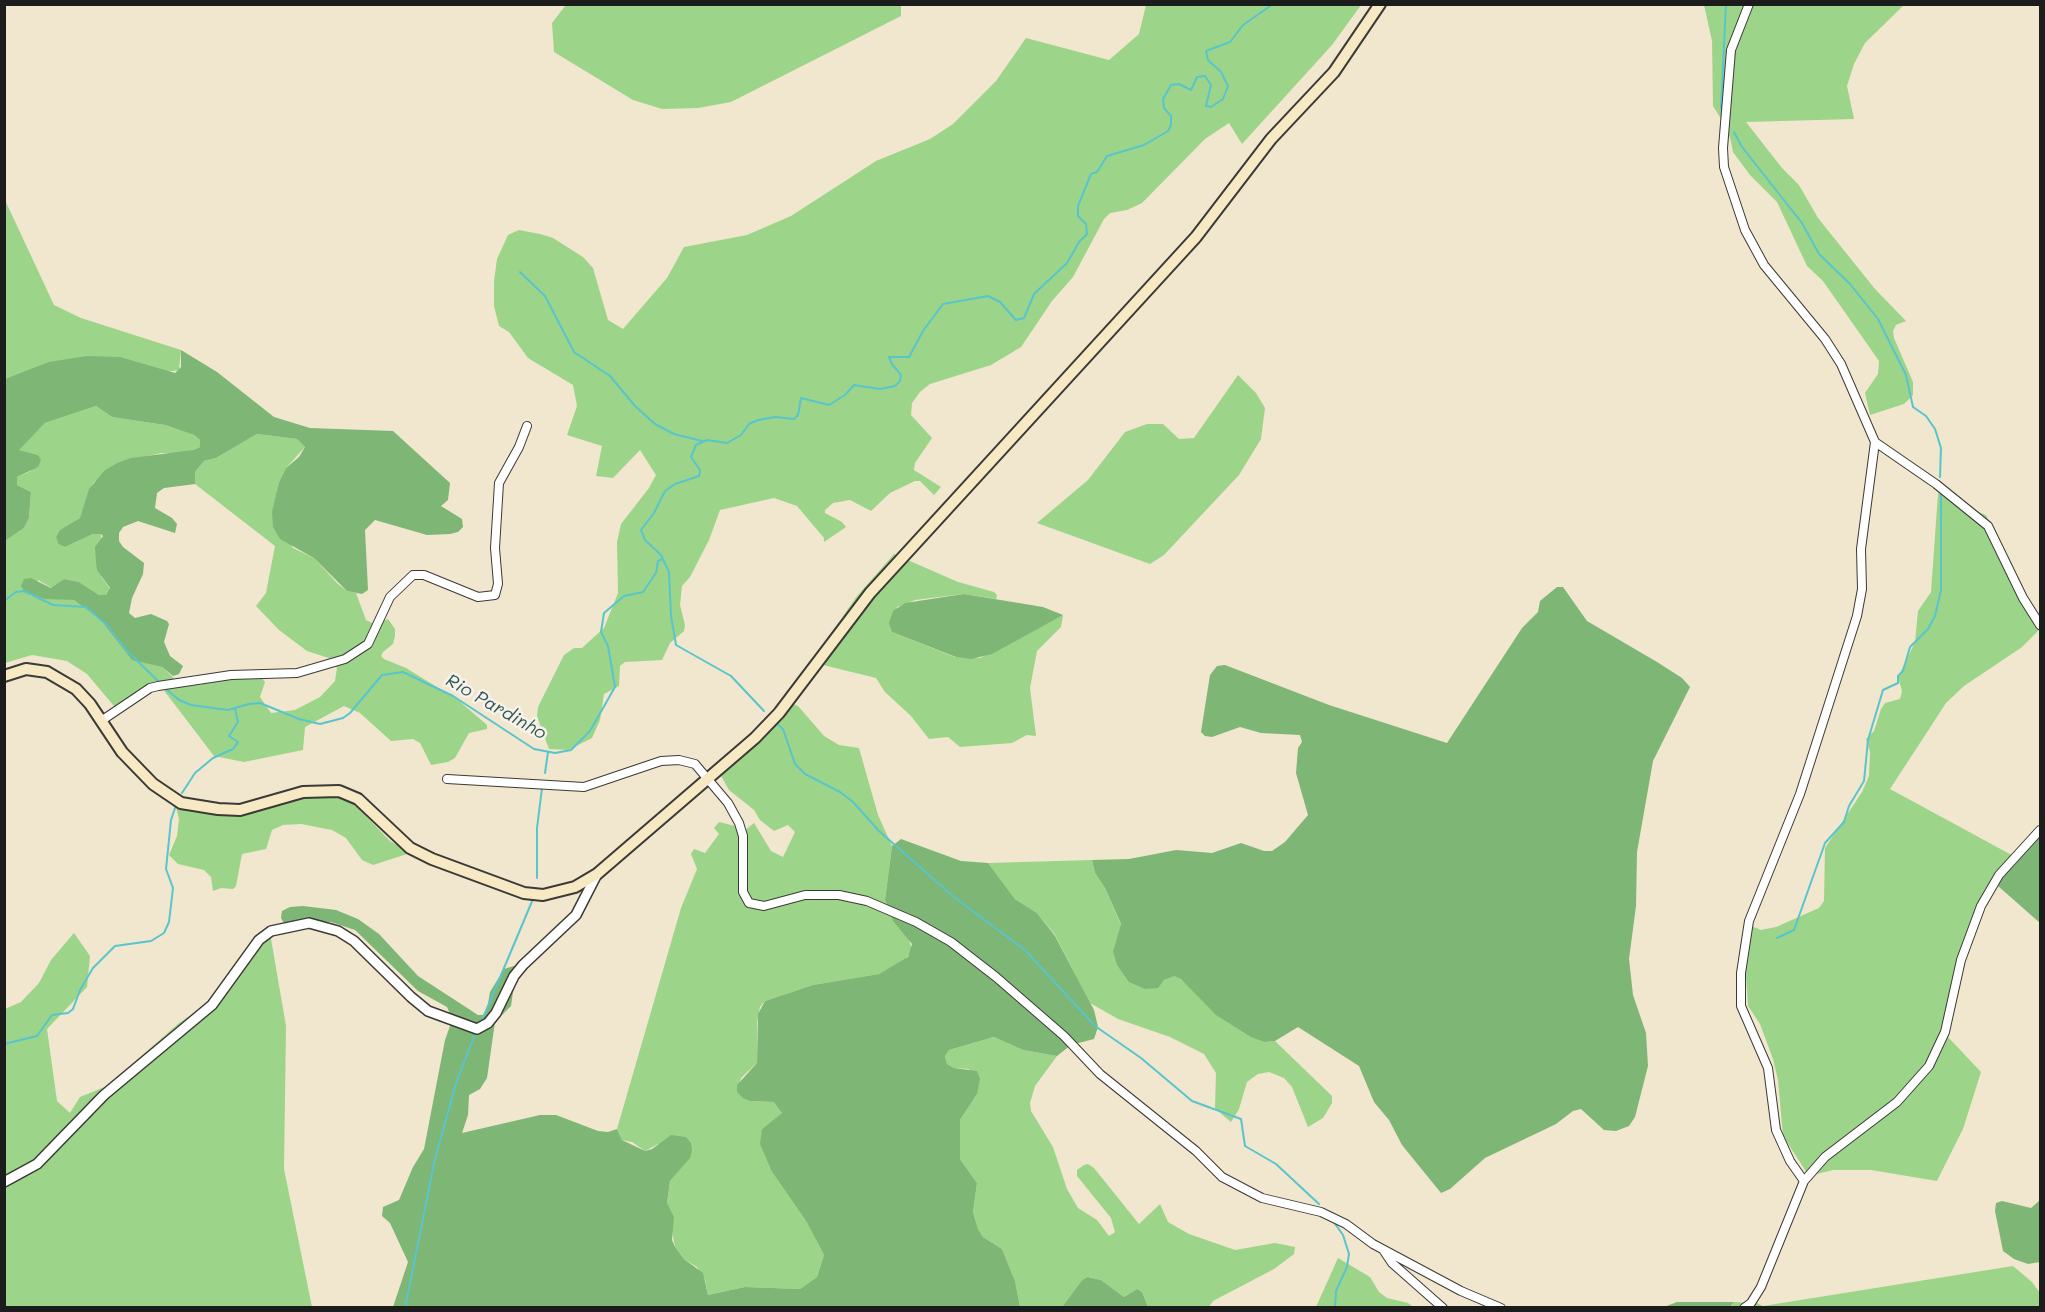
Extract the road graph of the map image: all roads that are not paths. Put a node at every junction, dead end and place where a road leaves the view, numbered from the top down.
1 (1380, 4) edge
2 (1749, 4) edge
3 (527, 426) dead end
4 (1875, 442) junction
5 (2040, 625) edge
6 (4, 676) edge
7 (100, 722) junction
8 (706, 778) junction
9 (447, 779) dead end
10 (2040, 830) edge
11 (597, 874) junction
12 (1804, 1181) junction
13 (4, 1182) edge
14 (1383, 1249) junction
15 (1749, 1306) edge
16 (1443, 1308) edge
17 (1501, 1308) edge

1 - 8 main road
2 - 4 street
3 - 7 street
4 - 5 street
4 - 12 street
6 - 7 main road
7 - 11 main road
8 - 9 street
8 - 11 main road
8 - 14 street
10 - 12 street
11 - 13 street
12 - 15 street
14 - 16 street
14 - 17 street

